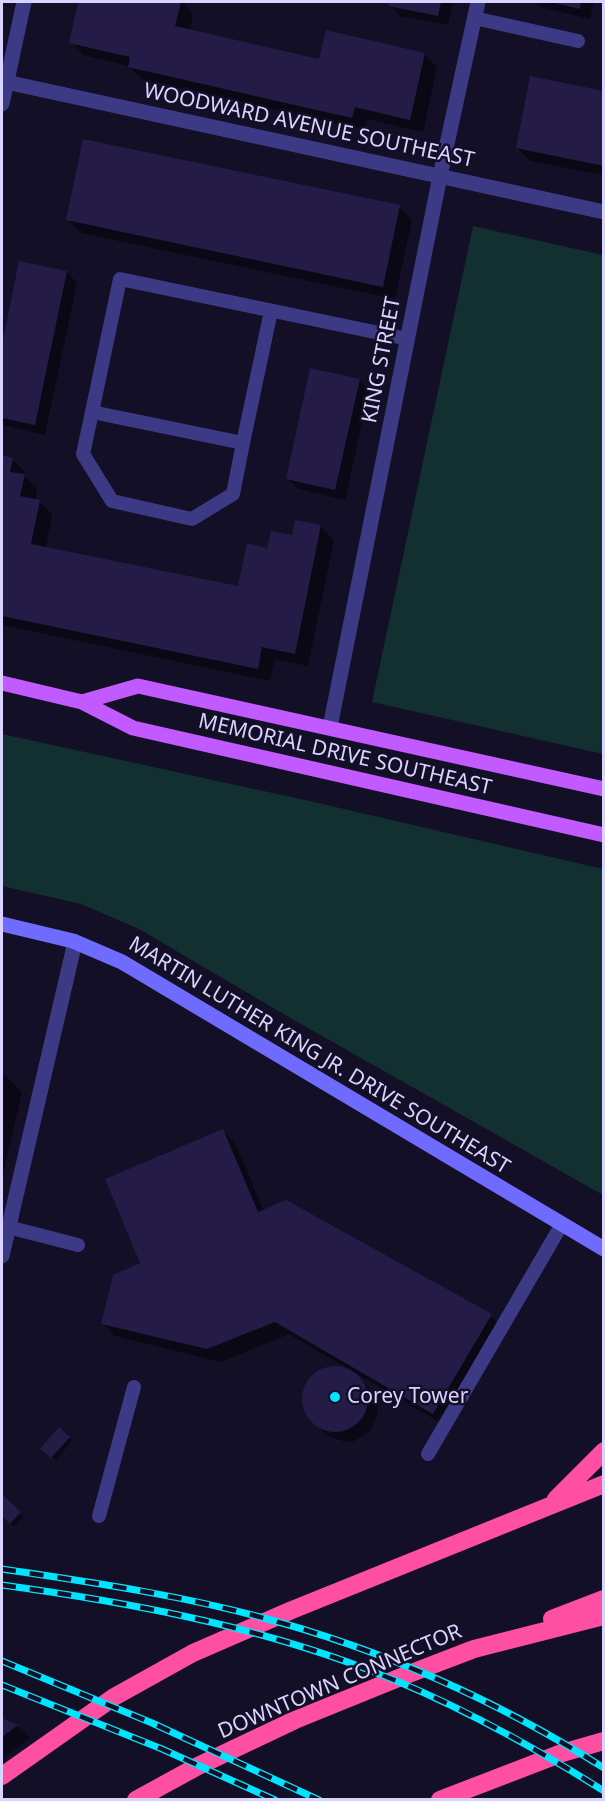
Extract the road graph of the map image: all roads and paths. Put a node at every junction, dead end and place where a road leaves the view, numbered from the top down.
1 (24, 2) edge
2 (478, 2) edge
3 (474, 18) junction
4 (578, 41) dead end
5 (5, 73) edge
6 (2, 104) edge
7 (440, 176) junction
8 (603, 212) edge
9 (271, 311) junction
10 (408, 339) junction
11 (92, 412) junction
12 (243, 443) junction
13 (2, 683) edge
14 (82, 702) junction
15 (330, 726) junction
16 (603, 789) edge
17 (603, 835) edge
18 (2, 924) edge
19 (75, 942) junction
20 (561, 1224) junction
21 (8, 1227) junction
22 (78, 1245) dead end
23 (603, 1249) edge
24 (2, 1256) edge
25 (134, 1387) dead end
26 (603, 1451) edge
27 (428, 1454) dead end
28 (603, 1484) edge
29 (547, 1507) junction
30 (99, 1516) dead end
31 (603, 1599) edge
32 (603, 1616) edge
33 (474, 1650) junction
34 (603, 1741) edge
35 (2, 1776) edge
36 (136, 1800) edge
37 (440, 1800) edge

1 - 5 street
2 - 3 street, KING STREET
3 - 4 lane
3 - 7 street, KING STREET
5 - 6 street
5 - 7 street, WOODWARD AVENUE SOUTHEAST
7 - 8 street, WOODWARD AVENUE SOUTHEAST
7 - 10 street, KING STREET
9 - 10 lane
9 - 11 lane
9 - 12 lane
10 - 15 street, KING STREET
11 - 12 lane
11 - 12 lane
13 - 14 main road, MEMORIAL DRIVE SOUTHEAST
14 - 15 main road, MEMORIAL DRIVE SOUTHEAST
14 - 17 main road, MEMORIAL DRIVE SOUTHEAST
15 - 16 main road, MEMORIAL DRIVE SOUTHEAST
18 - 19 main road, MARTIN LUTHER KING JR. DRIVE SOUTHEAST
19 - 20 main road, MARTIN LUTHER KING JR. DRIVE SOUTHEAST
19 - 21 street
20 - 23 main road, MARTIN LUTHER KING JR. DRIVE SOUTHEAST
20 - 27 lane
21 - 22 lane
21 - 24 street
25 - 30 lane
26 - 29 highway
28 - 29 highway
29 - 35 highway
31 - 33 highway
32 - 33 highway, DOWNTOWN CONNECTOR
33 - 36 highway, DOWNTOWN CONNECTOR
34 - 37 highway

